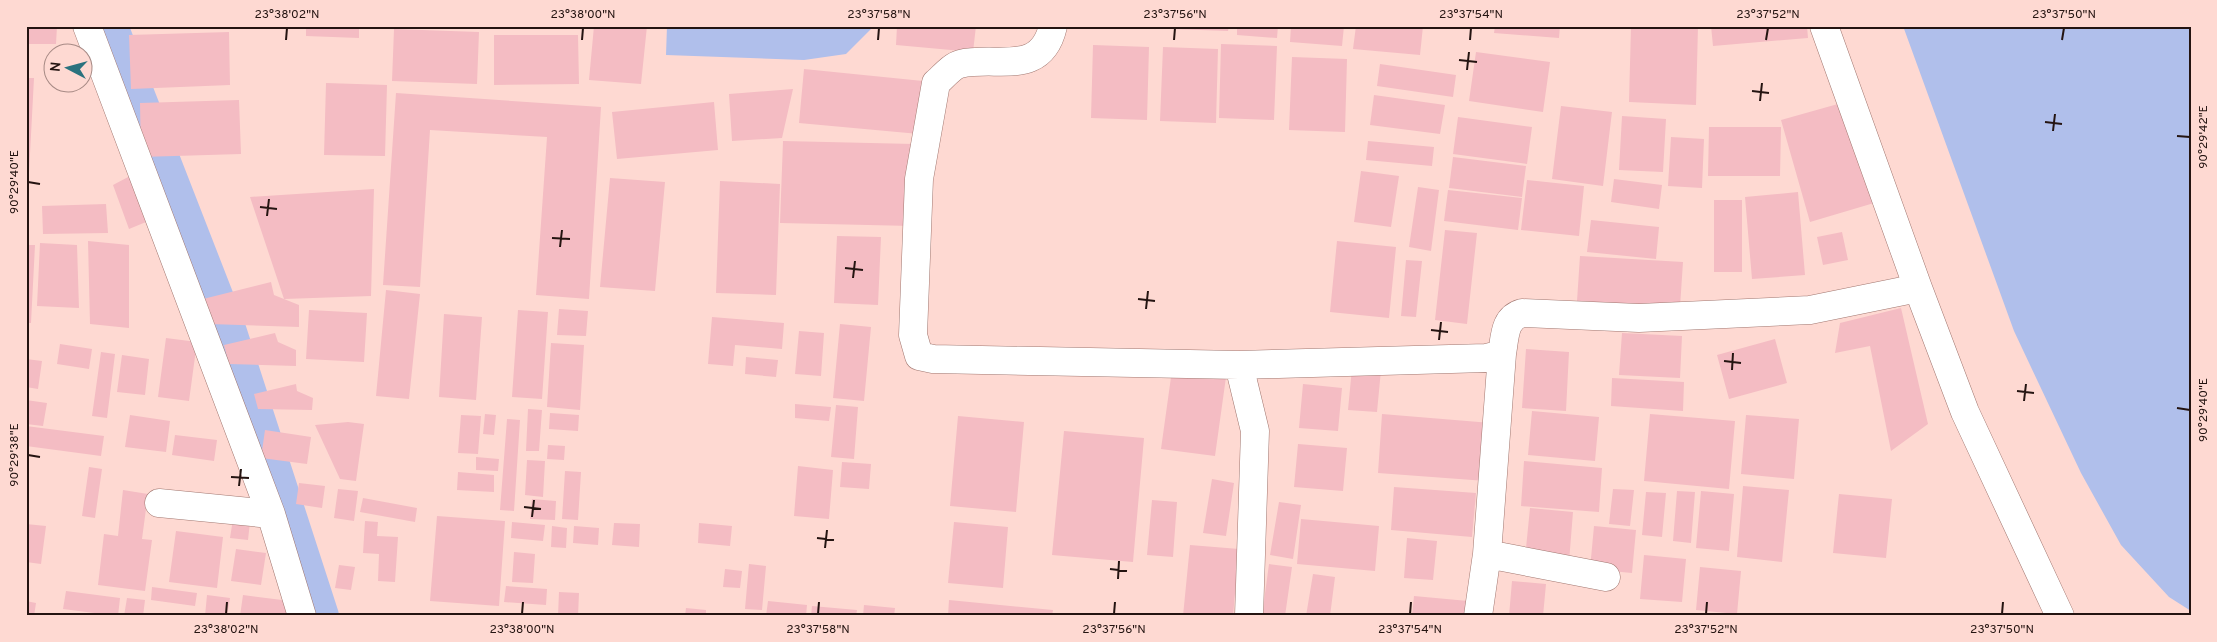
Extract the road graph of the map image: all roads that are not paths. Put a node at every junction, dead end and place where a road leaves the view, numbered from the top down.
1 (87, 26) edge
2 (1053, 26) edge
3 (1824, 26) edge
4 (1918, 288) junction
5 (1502, 354) junction
6 (1239, 365) junction
7 (159, 503) dead end
8 (271, 514) junction
9 (1487, 554) junction
10 (1606, 577) dead end
11 (302, 616) edge
12 (1249, 616) edge
13 (1478, 616) edge
14 (2060, 616) edge

1 - 8 street
2 - 6 street
3 - 4 street
4 - 5 street
4 - 14 street
5 - 6 street
5 - 9 street
6 - 12 street
7 - 8 street
8 - 11 street
9 - 10 street
9 - 13 street

